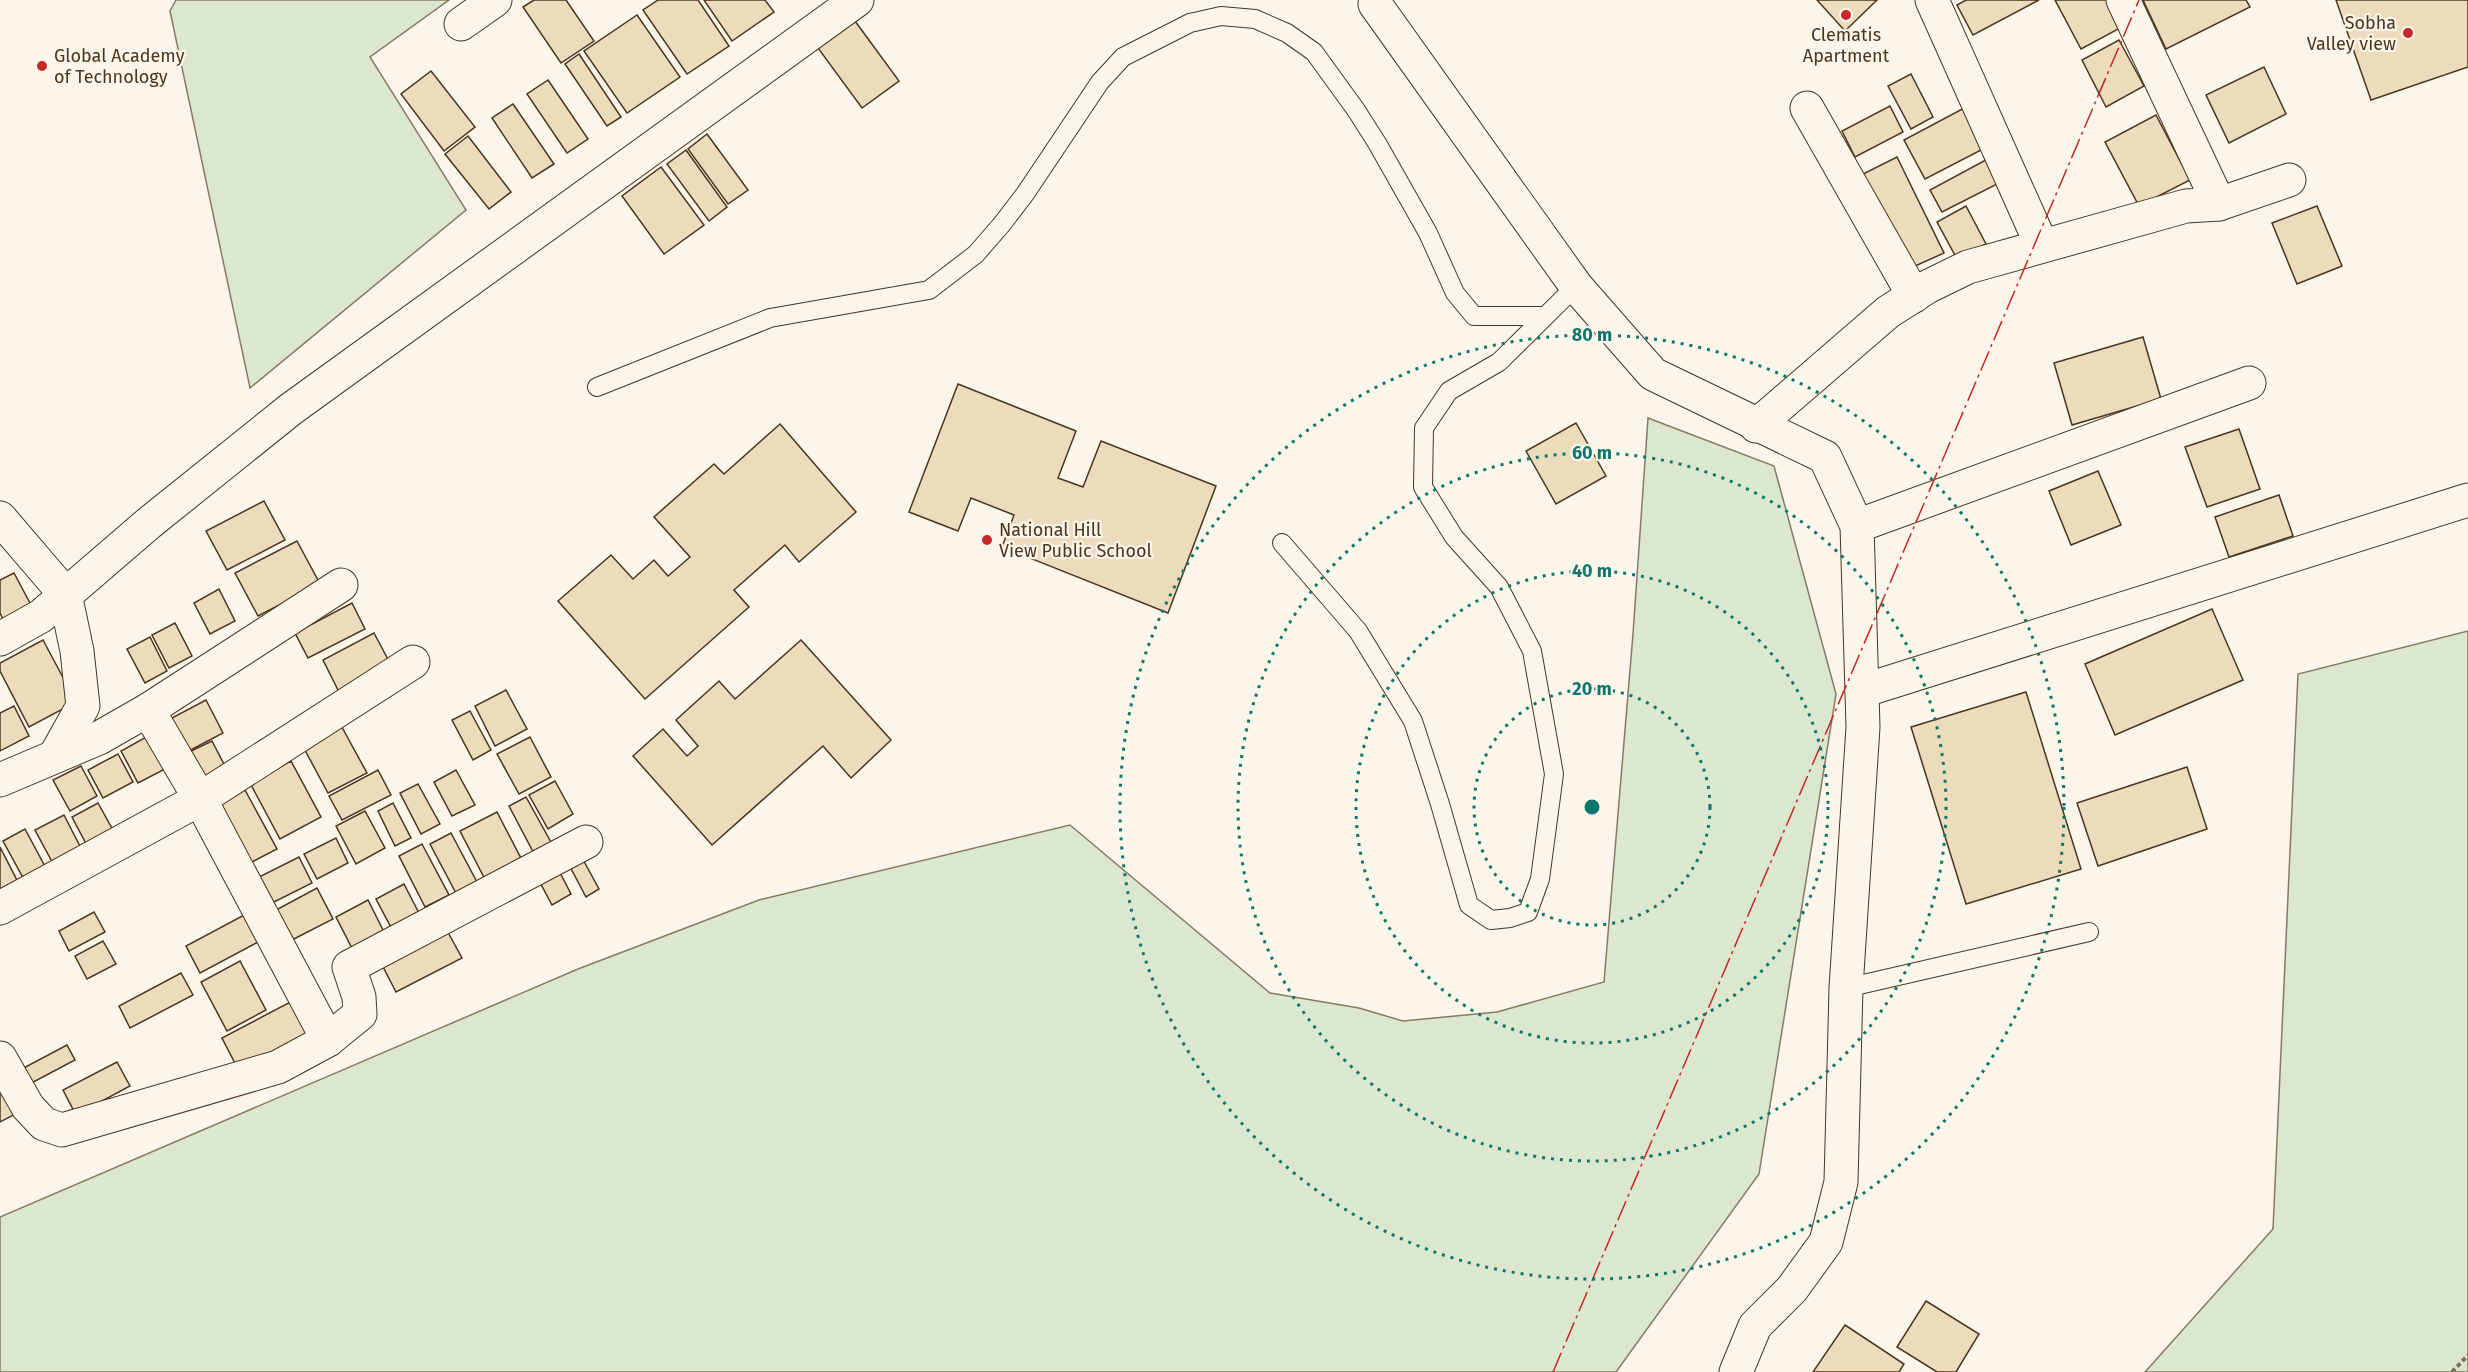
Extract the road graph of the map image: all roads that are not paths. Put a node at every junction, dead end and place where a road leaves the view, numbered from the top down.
1 (495, 0) edge
2 (857, 0) edge
3 (1932, 0) edge
4 (2123, 0) edge
5 (1376, 1) edge
6 (461, 24) dead end
7 (1807, 108) dead end
8 (2289, 180) dead end
9 (2219, 204) junction
10 (2042, 246) junction
11 (1576, 286) junction
12 (1914, 296) junction
13 (1544, 316) junction
14 (2249, 383) dead end
15 (597, 387) dead end
16 (1756, 426) junction
17 (2468, 500) edge
18 (0, 518) edge
19 (1857, 526) junction
20 (1282, 543) dead end
21 (341, 585) dead end
22 (65, 594) junction
23 (0, 639) edge
24 (413, 662) dead end
25 (1862, 691) junction
26 (148, 710) junction
27 (55, 756) junction
28 (0, 780) edge
29 (200, 799) junction
30 (586, 842) dead end
31 (0, 908) edge
32 (2089, 932) dead end
33 (1846, 988) junction
34 (328, 1040) junction
35 (0, 1058) edge
36 (1737, 1372) edge

1 - 6 street
2 - 22 street
3 - 10 street
4 - 9 street
5 - 11 street
7 - 12 street
8 - 9 street
9 - 10 street
10 - 12 street
11 - 13 lane
11 - 16 street
12 - 16 street
13 - 15 lane
13 - 20 lane
14 - 19 street
16 - 19 street
17 - 25 street
18 - 22 street
19 - 25 street
21 - 26 street
22 - 23 street
22 - 27 street
24 - 29 street
25 - 33 street
26 - 27 street
26 - 29 street
27 - 28 street
29 - 31 street
29 - 34 street
30 - 34 street
32 - 33 lane
33 - 36 street
34 - 35 street

